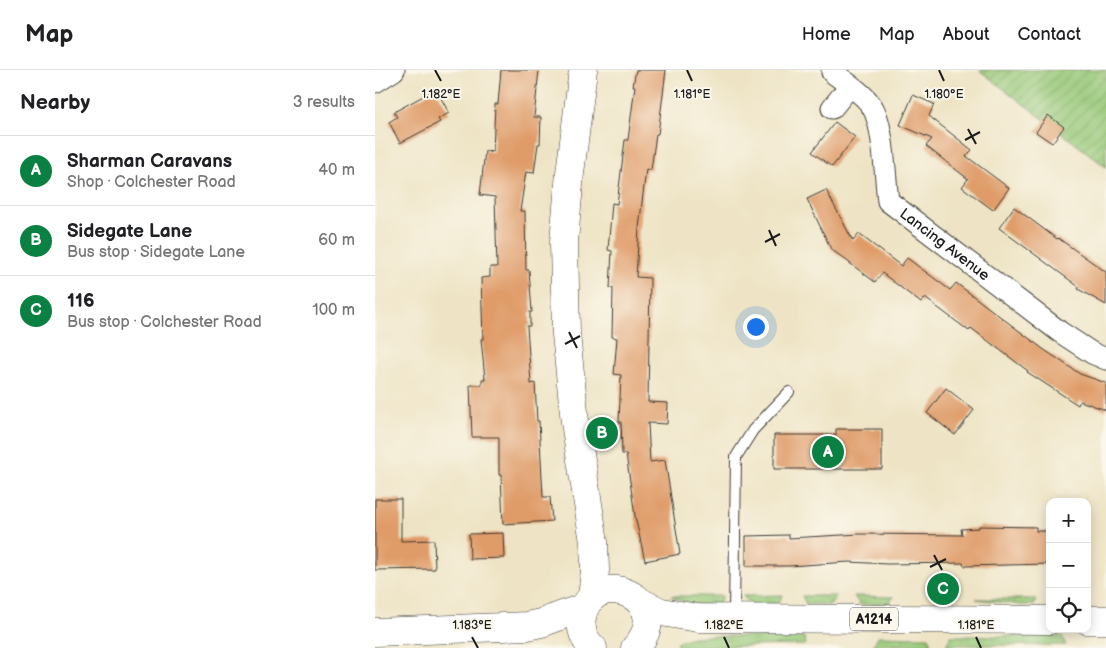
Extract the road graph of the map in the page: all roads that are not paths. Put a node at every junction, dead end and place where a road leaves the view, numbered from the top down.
1 (394, 70) edge
2 (583, 70) edge
3 (832, 72) dead end
4 (375, 82) edge
5 (850, 86) junction
6 (832, 108) dead end
7 (1106, 359) edge
8 (789, 392) dead end
9 (594, 542) junction
10 (631, 596) junction
11 (589, 602) junction
12 (698, 618) junction
13 (734, 618) junction
14 (1046, 620) edge
15 (1091, 620) edge
16 (1106, 620) edge
17 (527, 626) junction
18 (375, 632) edge
19 (639, 644) edge
20 (590, 645) edge

1 - 4 street
2 - 9 main road
3 - 5 street, Lancing Avenue
5 - 6 street
5 - 7 street, Lancing Avenue
8 - 13 lane
9 - 10 main road
9 - 11 main road
10 - 11 main road
10 - 12 main road, A1214
10 - 19 main road
11 - 17 main road
11 - 20 main road
12 - 13 main road, A1214
12 - 19 main road, A1214
13 - 14 main road, A1214
15 - 16 main road
17 - 18 main road
17 - 20 main road

